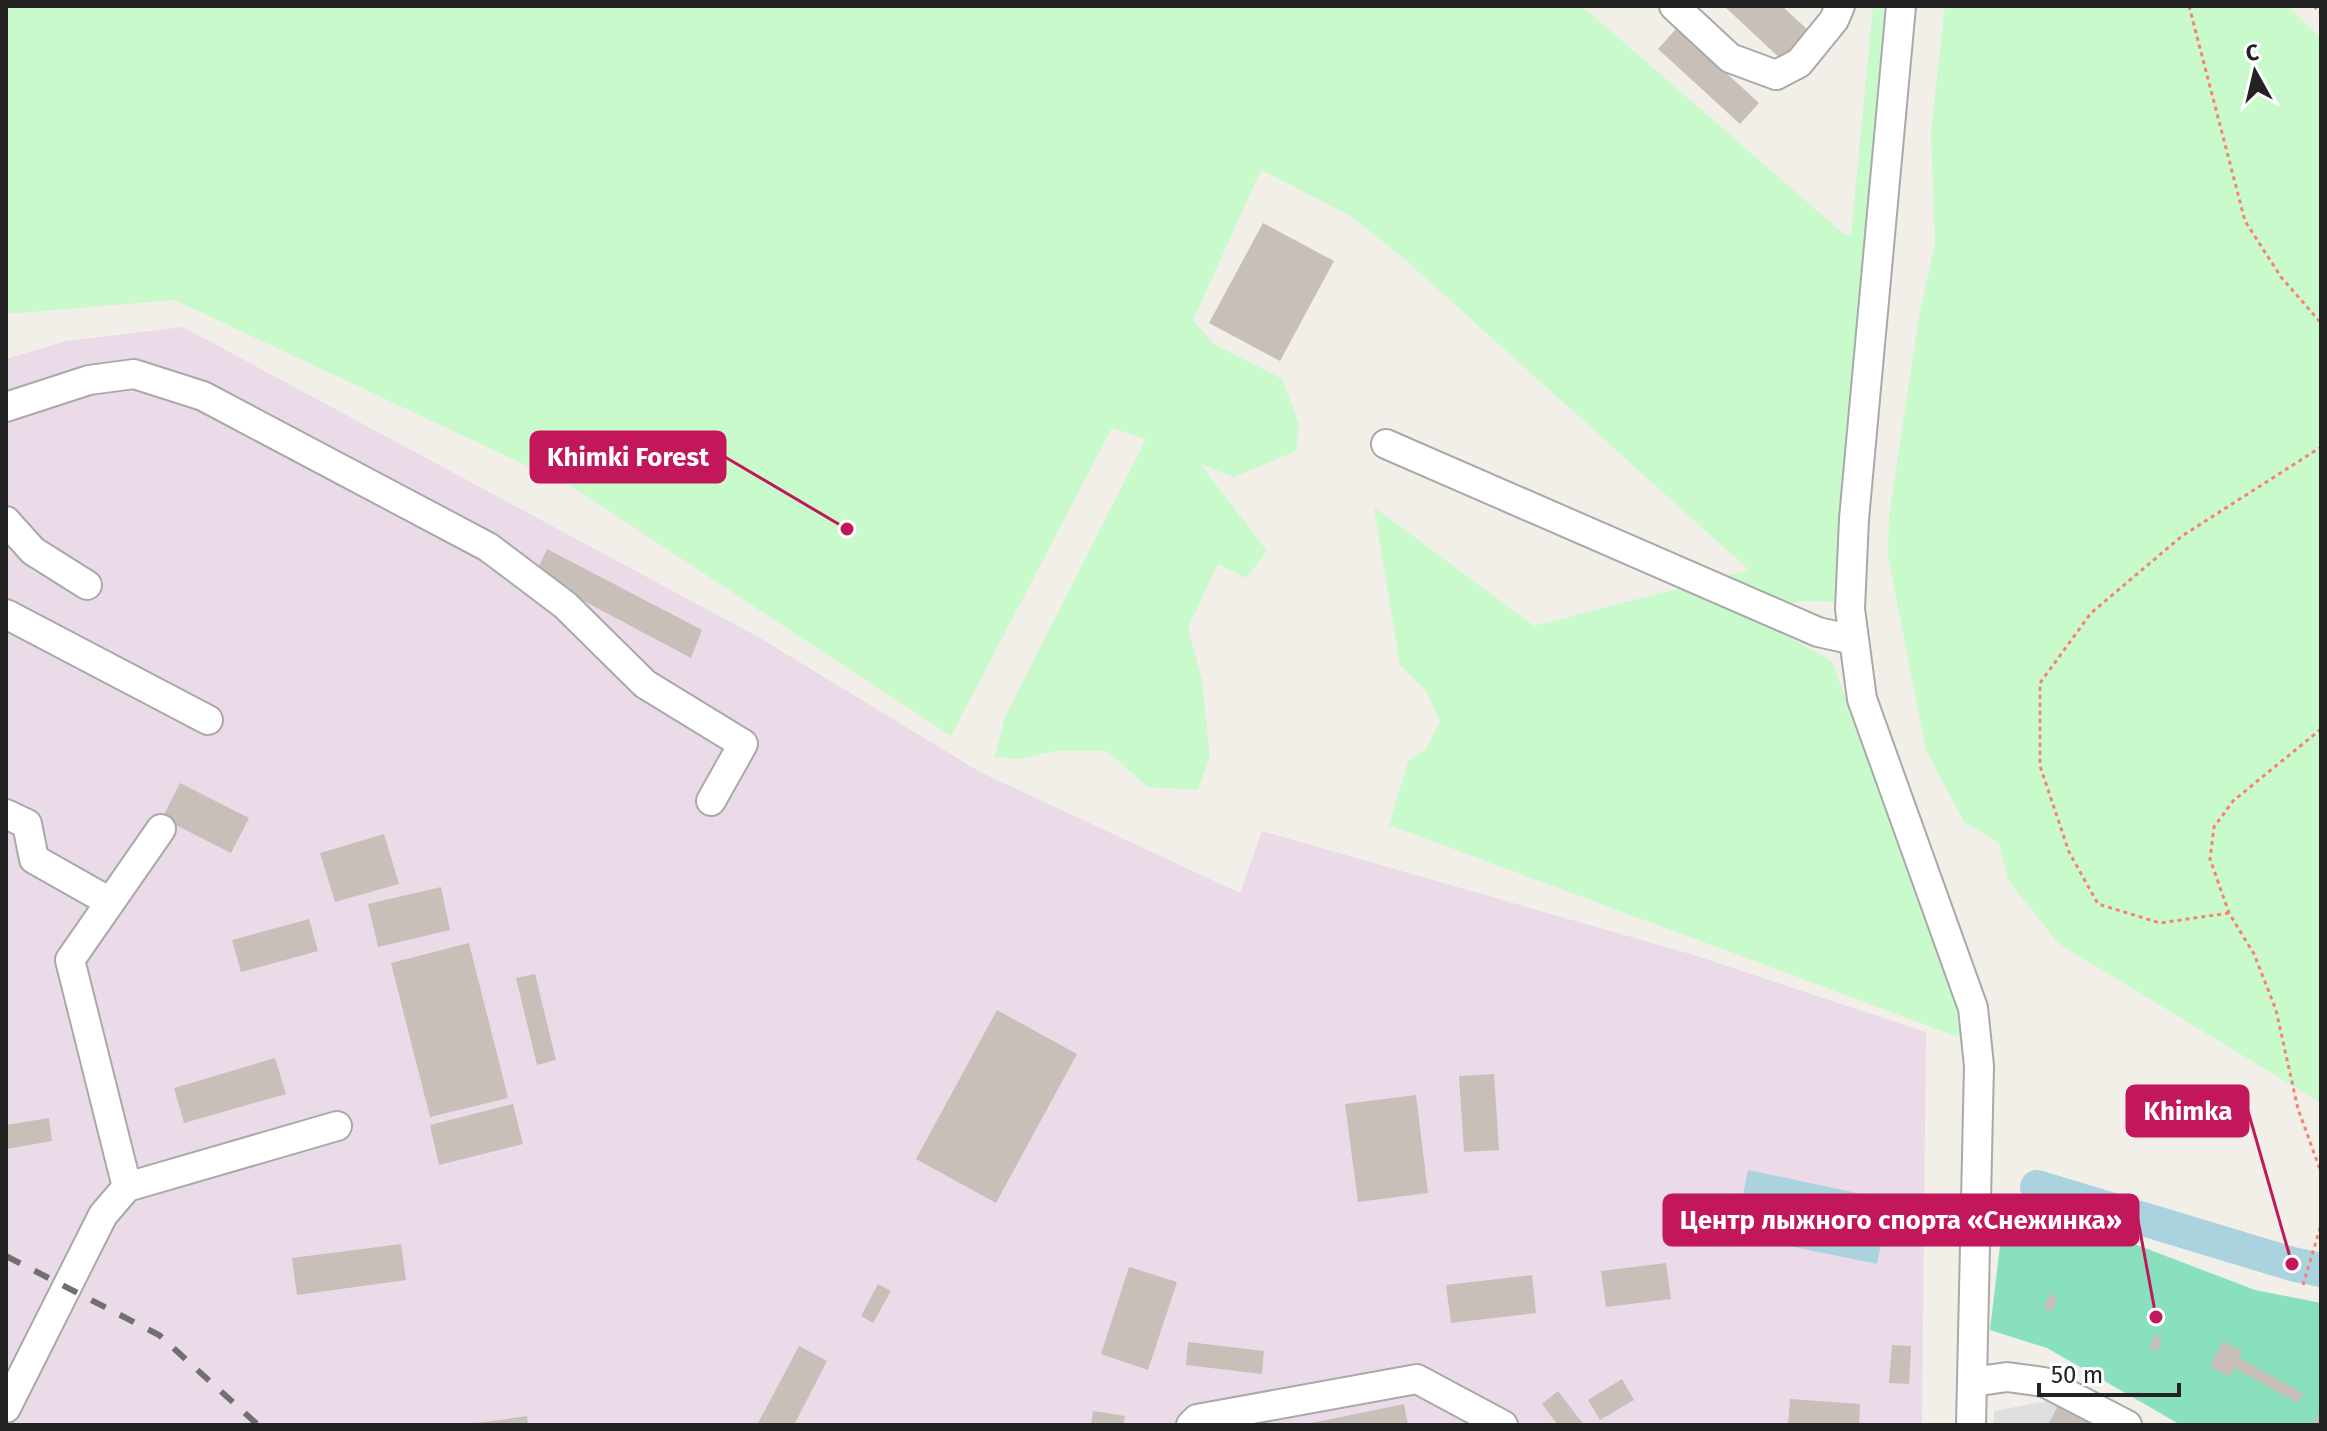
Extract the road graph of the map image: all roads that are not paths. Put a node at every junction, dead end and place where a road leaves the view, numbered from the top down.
1 (1674, 6) edge
2 (1840, 6) edge
3 (1901, 6) edge
4 (6, 407) edge
5 (1386, 444) dead end
6 (6, 521) edge
7 (87, 585) dead end
8 (6, 614) edge
9 (1854, 640) junction
10 (208, 720) dead end
11 (711, 801) dead end
12 (6, 814) edge
13 (161, 829) dead end
14 (110, 902) junction
15 (337, 1126) dead end
16 (127, 1187) junction
17 (1972, 1382) junction
18 (6, 1408) edge
19 (6, 1415) edge
20 (1973, 1424) edge
21 (24, 1425) edge
22 (1191, 1425) edge
23 (1503, 1425) edge
24 (2127, 1425) edge

1 - 2 street
3 - 9 street
4 - 11 street
5 - 9 street
6 - 7 street
8 - 10 street
9 - 17 street
12 - 14 street
13 - 14 street
14 - 16 street
15 - 16 street
16 - 18 street
17 - 20 street
17 - 24 street
19 - 21 street
22 - 23 street

